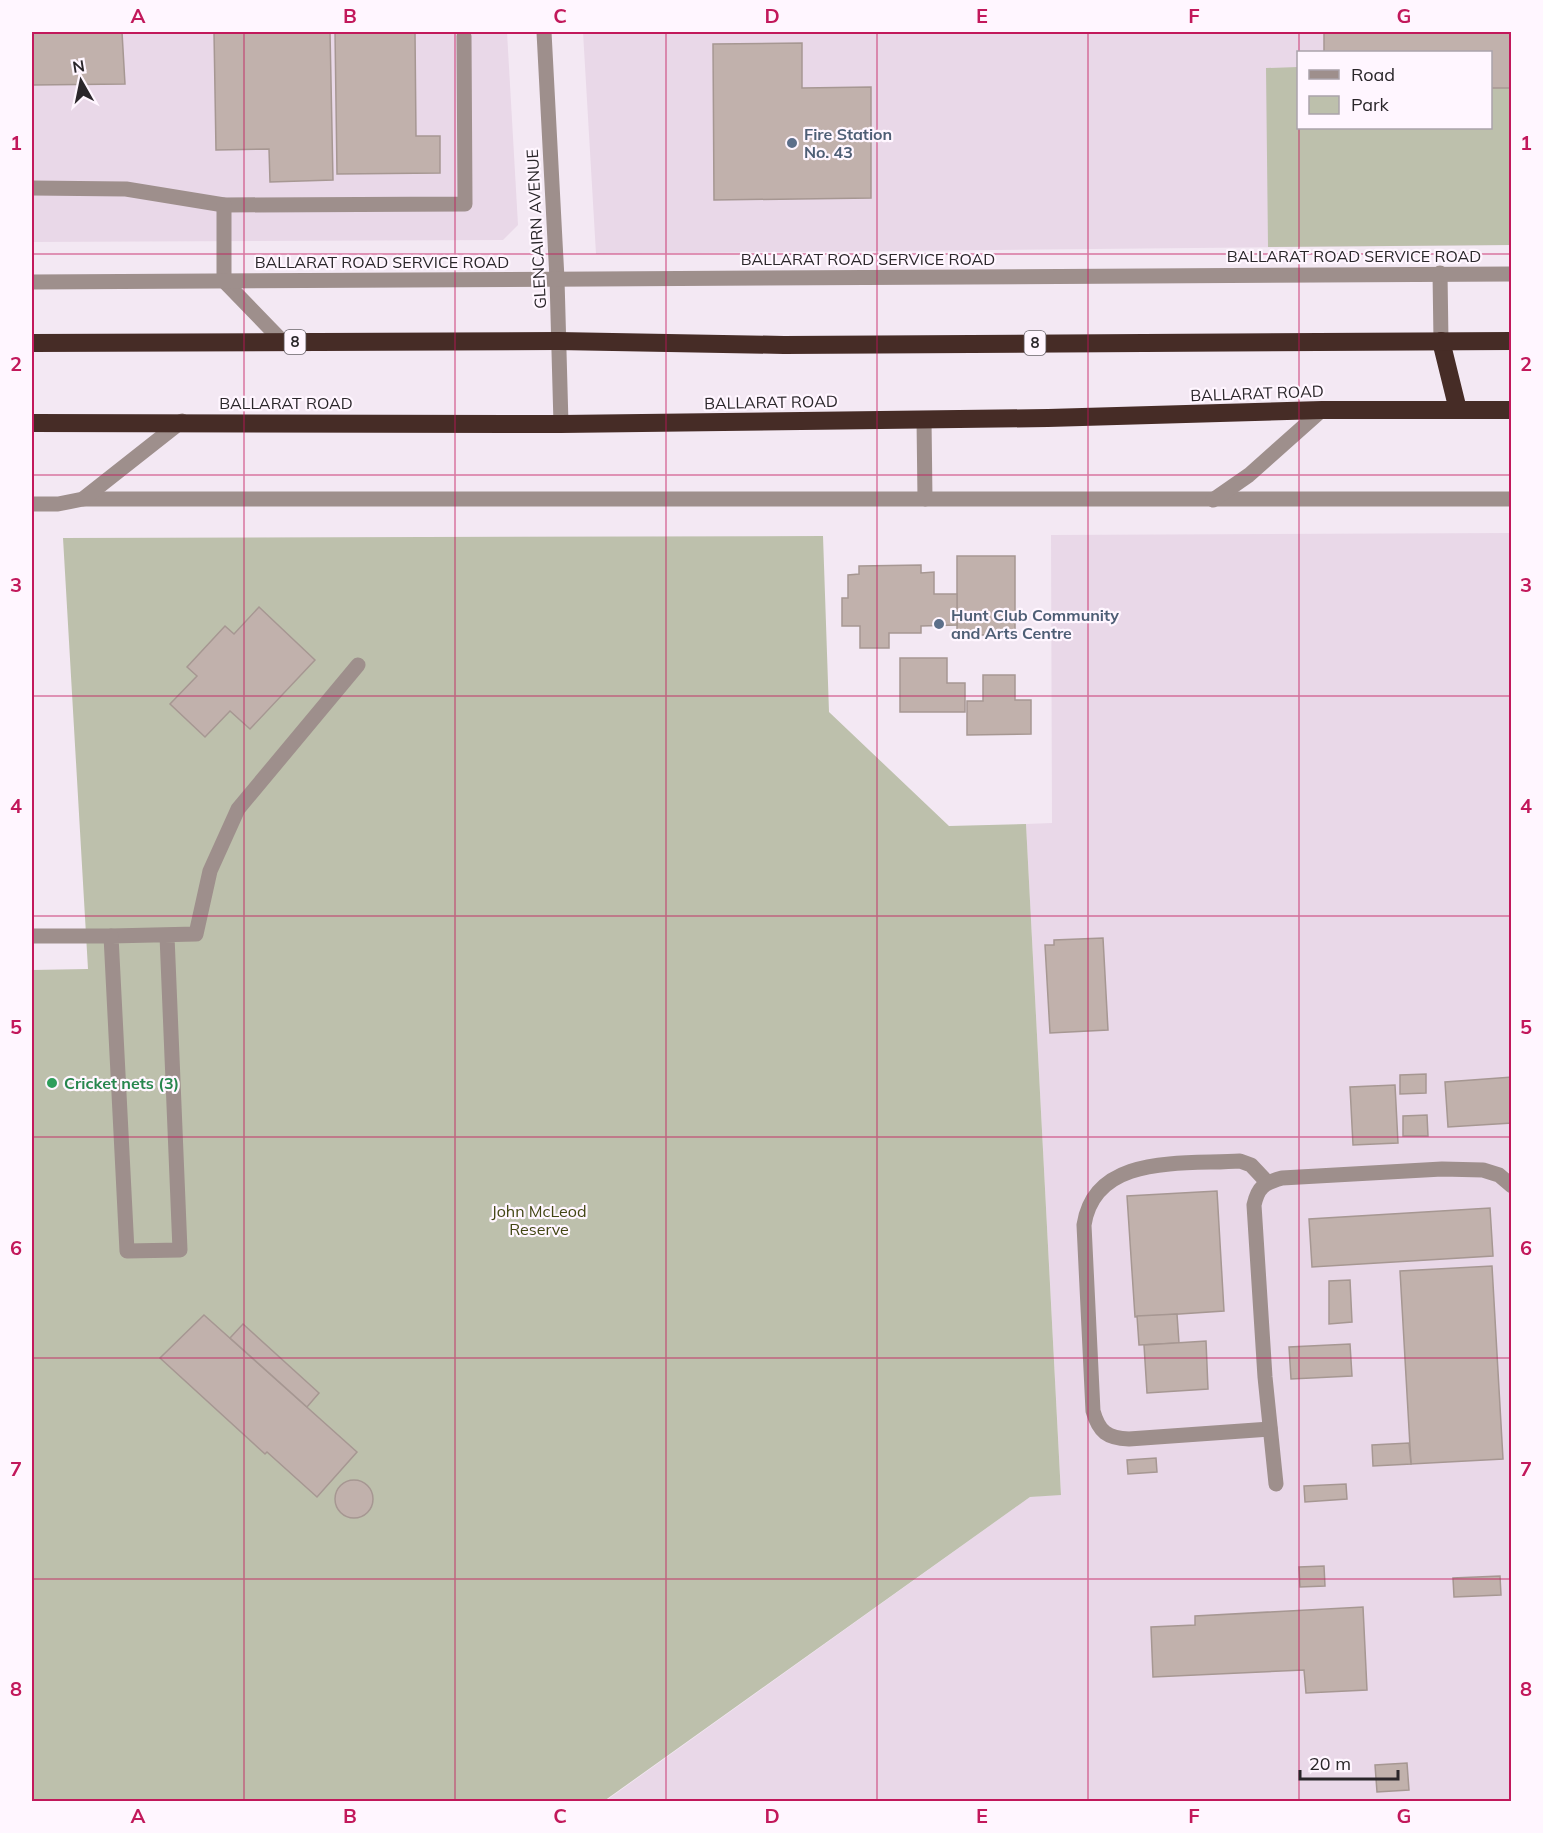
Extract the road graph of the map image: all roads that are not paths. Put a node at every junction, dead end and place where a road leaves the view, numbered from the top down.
1 (544, 32) edge
2 (464, 36) dead end
3 (32, 188) edge
4 (224, 205) junction
5 (1440, 273) junction
6 (1512, 274) edge
7 (557, 279) junction
8 (224, 281) junction
9 (32, 282) edge
10 (558, 341) junction
11 (1441, 341) junction
12 (1512, 341) edge
13 (283, 342) junction
14 (32, 343) edge
15 (1322, 410) junction
16 (1458, 410) junction
17 (1512, 410) edge
18 (924, 419) junction
19 (182, 421) junction
20 (32, 423) edge
21 (561, 424) junction
22 (84, 499) junction
23 (925, 499) junction
24 (1512, 499) edge
25 (1213, 500) junction
26 (32, 504) edge
27 (358, 665) dead end
28 (32, 936) edge
29 (111, 936) junction
30 (167, 936) junction
31 (1267, 1182) junction
32 (1512, 1186) edge
33 (1270, 1429) junction
34 (1276, 1484) dead end

1 - 7 street, GLENCAIRN AVENUE
2 - 4 street
3 - 4 street
4 - 8 street
5 - 6 street, BALLARAT ROAD SERVICE ROAD
5 - 7 street, BALLARAT ROAD SERVICE ROAD
5 - 11 street
7 - 8 street, BALLARAT ROAD SERVICE ROAD
7 - 10 street, GLENCAIRN AVENUE
8 - 9 street, BALLARAT ROAD SERVICE ROAD
8 - 13 street
10 - 11 highway, 8
10 - 13 highway, 8
10 - 21 street, GLENCAIRN AVENUE
11 - 12 highway, 8
11 - 16 highway
13 - 14 highway, 8
15 - 16 highway, BALLARAT ROAD
15 - 18 highway, BALLARAT ROAD
15 - 25 street
16 - 17 highway, BALLARAT ROAD
18 - 21 highway, BALLARAT ROAD
18 - 23 street
19 - 20 highway, BALLARAT ROAD
19 - 21 highway, BALLARAT ROAD
19 - 22 street
22 - 23 street
22 - 26 street
23 - 25 street
24 - 25 street
27 - 30 street
28 - 29 street
29 - 30 street
29 - 30 street
31 - 32 street
31 - 33 street
31 - 33 street
33 - 34 street

